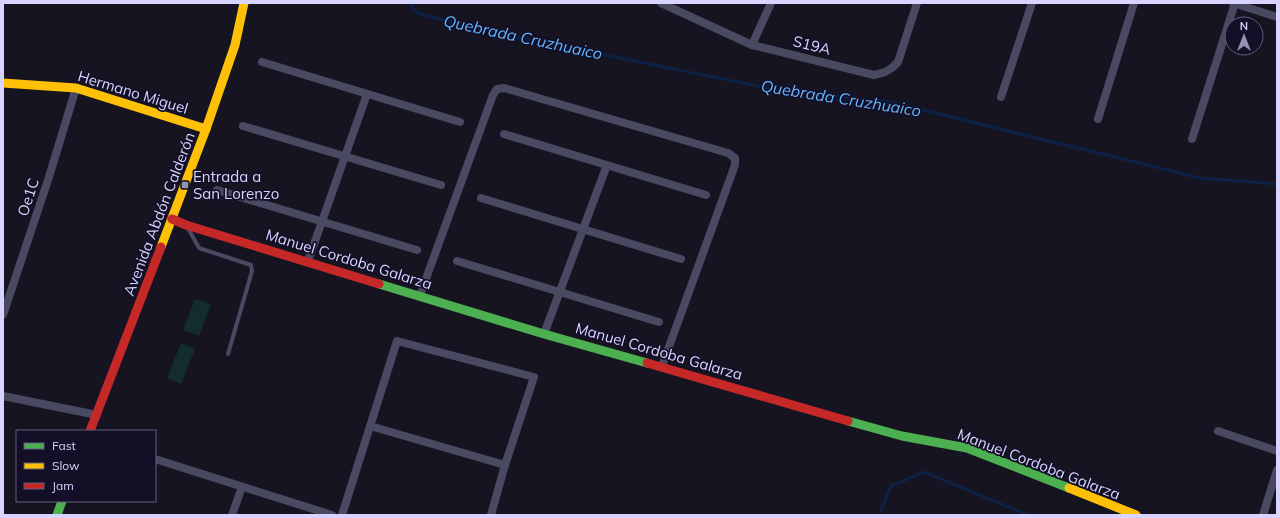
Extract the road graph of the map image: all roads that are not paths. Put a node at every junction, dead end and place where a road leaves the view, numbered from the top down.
1 (244, 3) edge
2 (661, 3) edge
3 (771, 3) edge
4 (917, 3) edge
5 (1032, 3) edge
6 (1134, 3) edge
7 (1234, 3) edge
8 (1277, 17) edge
9 (752, 45) junction
10 (262, 62) dead end
11 (3, 83) edge
12 (76, 88) junction
13 (367, 94) junction
14 (1001, 97) dead end
15 (1098, 119) dead end
16 (460, 122) dead end
17 (243, 126) dead end
18 (206, 129) junction
19 (504, 134) dead end
20 (1192, 139) dead end
21 (345, 156) junction
22 (607, 165) junction
23 (441, 185) dead end
24 (217, 190) dead end
25 (706, 195) dead end
26 (481, 198) dead end
27 (172, 219) junction
28 (322, 222) junction
29 (186, 225) junction
30 (583, 229) junction
31 (417, 250) dead end
32 (681, 259) dead end
33 (308, 261) junction
34 (457, 261) dead end
35 (560, 292) junction
36 (420, 295) junction
37 (3, 315) edge
38 (658, 322) dead end
39 (544, 334) junction
40 (228, 354) dead end
41 (662, 366) junction
42 (3, 396) edge
43 (97, 415) junction
44 (370, 426) junction
45 (90, 430) edge
46 (1218, 431) dead end
47 (1277, 451) edge
48 (156, 459) edge
49 (505, 465) junction
50 (1277, 470) edge
51 (242, 486) junction
52 (62, 502) edge
53 (57, 515) edge
54 (232, 515) edge
55 (332, 515) edge
56 (342, 515) edge
57 (491, 515) edge
58 (1136, 515) edge
59 (1263, 515) edge

1 - 18 street, Avenida Abdón Calderón
2 - 9 street, S19A
3 - 9 street
4 - 9 street, S19A
5 - 14 street
6 - 15 street
7 - 8 street
7 - 20 street
10 - 13 street
11 - 12 street, Hermano Miguel
12 - 18 street, Hermano Miguel
12 - 37 street, Oe1C
13 - 16 street
13 - 21 street
17 - 21 street
18 - 27 street, Avenida Abdón Calderón
19 - 22 street
21 - 23 street
21 - 28 street
22 - 25 street
22 - 30 street
24 - 28 street
26 - 30 street
27 - 29 street, Manuel Cordoba Galarza
27 - 43 street, Avenida Abdón Calderón
28 - 31 street
28 - 33 street
29 - 33 street, Manuel Cordoba Galarza
29 - 40 lane
30 - 32 street
30 - 35 street
33 - 36 street, Manuel Cordoba Galarza
34 - 35 street
35 - 38 street
35 - 39 street
36 - 39 street, Manuel Cordoba Galarza
36 - 41 street
39 - 41 street, Manuel Cordoba Galarza
41 - 58 street, Manuel Cordoba Galarza
42 - 43 street
43 - 45 street, Avenida Abdón Calderón
44 - 49 street
44 - 49 street
44 - 56 street
46 - 47 street
48 - 51 street
49 - 57 street
50 - 59 street
51 - 54 street
51 - 55 street
52 - 53 street

